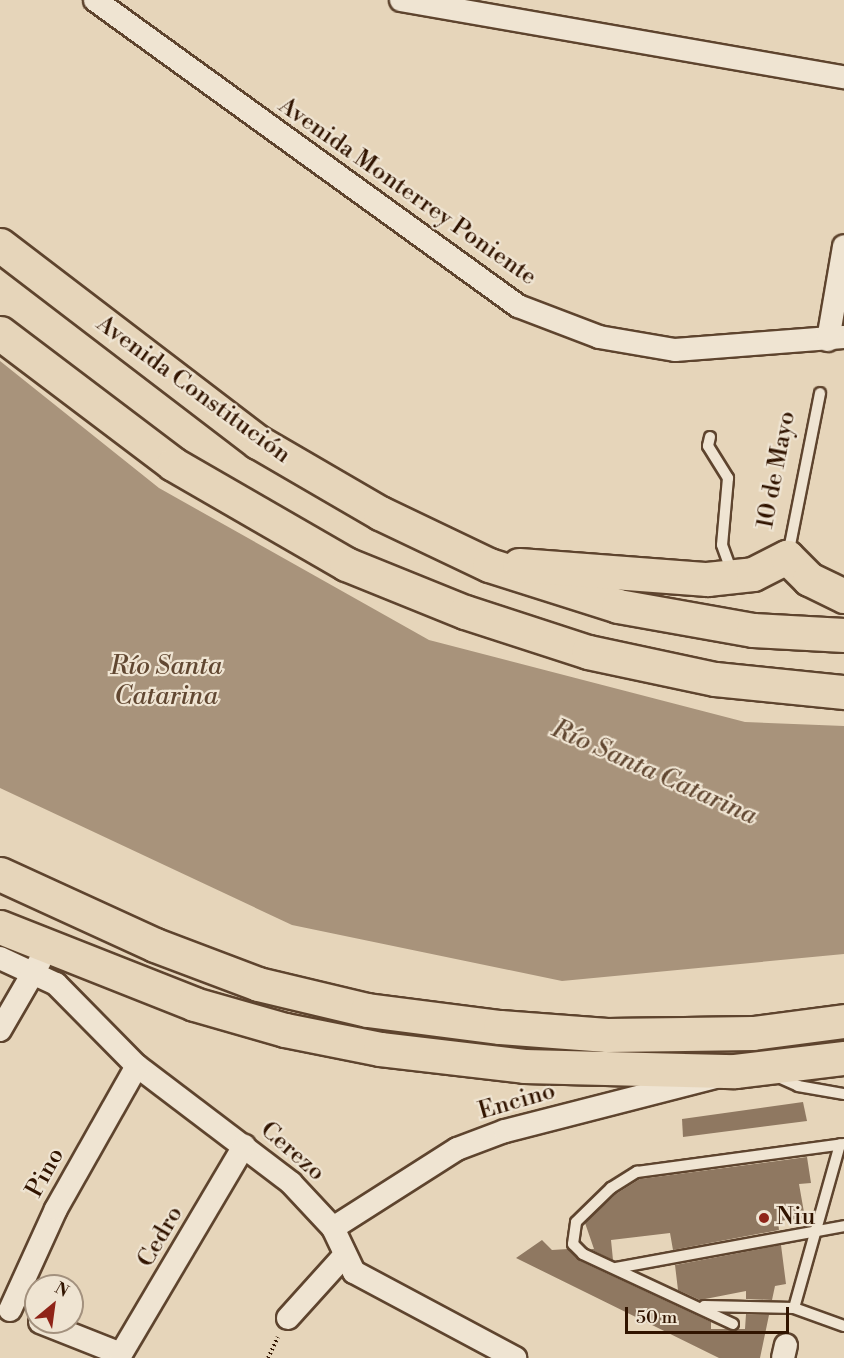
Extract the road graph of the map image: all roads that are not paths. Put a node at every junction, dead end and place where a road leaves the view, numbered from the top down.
1 (95, 0) edge
2 (400, 0) edge
3 (844, 77) edge
4 (0, 245) edge
5 (844, 246) edge
6 (0, 265) edge
7 (39, 276) junction
8 (0, 333) edge
9 (836, 339) edge
10 (820, 393) dead end
11 (710, 437) dead end
12 (787, 557) junction
13 (489, 565) junction
14 (733, 576) junction
15 (844, 596) edge
16 (844, 635) edge
17 (844, 692) edge
18 (0, 874) edge
19 (0, 927) edge
20 (0, 958) edge
21 (41, 960) junction
22 (844, 1021) edge
23 (0, 1030) edge
24 (844, 1058) edge
25 (137, 1066) junction
26 (747, 1070) junction
27 (844, 1094) edge
28 (842, 1144) edge
29 (244, 1146) junction
30 (840, 1161) edge
31 (844, 1226) edge
32 (333, 1228) junction
33 (815, 1232) junction
34 (345, 1255) junction
35 (615, 1268) junction
36 (699, 1306) junction
37 (5, 1308) edge
38 (794, 1308) junction
39 (24, 1315) edge
40 (288, 1318) dead end
41 (734, 1324) dead end
42 (844, 1326) edge
43 (70, 1334) edge
44 (516, 1358) edge

1 - 9 street, Avenida Monterrey Poniente
2 - 3 street
4 - 7 highway, Avenida Constitución
5 - 9 street
6 - 7 highway
7 - 13 highway, Avenida Constitución
8 - 17 highway
10 - 12 lane, 10 de Mayo
11 - 14 lane
12 - 14 highway
12 - 15 highway
13 - 14 highway
13 - 16 highway, Avenida Constitución
18 - 22 highway
19 - 21 highway
20 - 21 street, Cerezo
21 - 23 street
21 - 25 street, Cerezo
21 - 26 highway
24 - 26 highway
25 - 29 street, Cerezo
25 - 37 street, Pino
26 - 27 lane
26 - 32 street, Encino
28 - 30 lane
28 - 35 lane
29 - 32 street, Cerezo
29 - 43 street, Cedro
30 - 33 lane
31 - 33 lane
32 - 34 street, Cerezo
33 - 35 lane
33 - 38 lane
34 - 40 street
34 - 44 street, Cerezo
35 - 36 lane
36 - 38 lane
36 - 41 lane
37 - 39 street
38 - 42 lane

